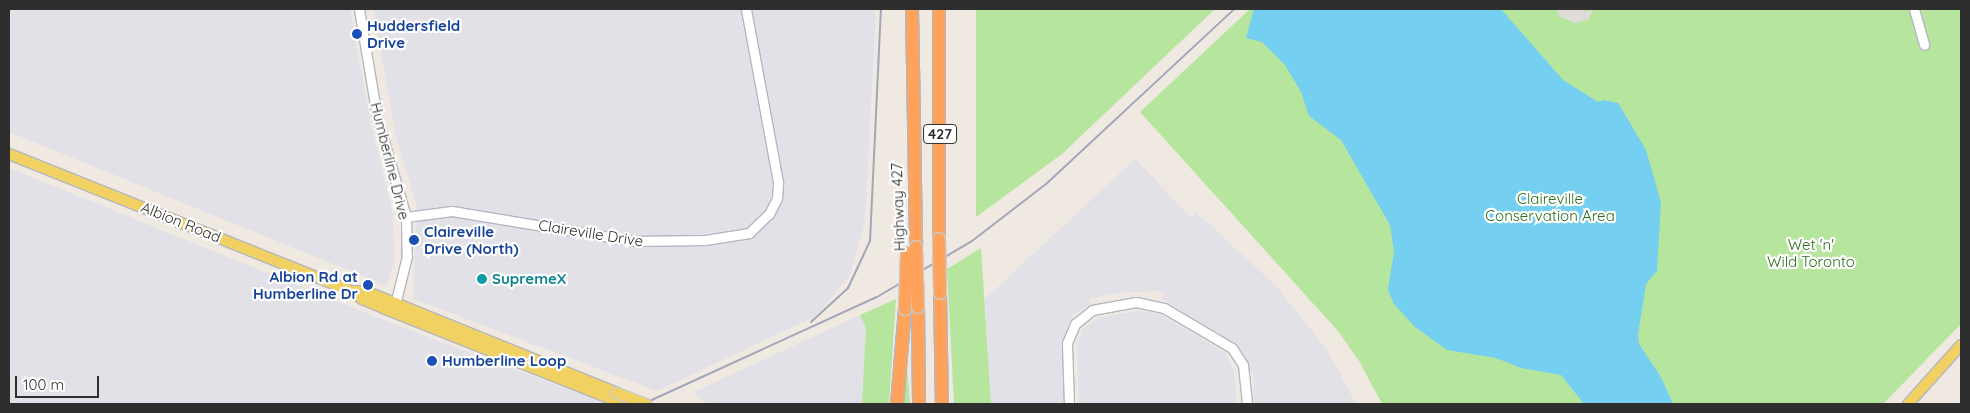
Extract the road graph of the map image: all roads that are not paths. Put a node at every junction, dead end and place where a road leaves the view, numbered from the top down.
1 (359, 9) edge
2 (746, 9) edge
3 (912, 9) edge
4 (939, 9) edge
5 (1914, 9) edge
6 (1924, 45) dead end
7 (9, 154) edge
8 (406, 217) junction
9 (911, 250) junction
10 (395, 308) junction
11 (1961, 345) edge
12 (612, 395) junction
13 (624, 404) edge
14 (646, 404) edge
15 (897, 404) edge
16 (919, 404) edge
17 (942, 404) edge
18 (1069, 404) edge
19 (1247, 404) edge
20 (1908, 404) edge

1 - 8 street, Humberline Drive
2 - 8 street, Claireville Drive
3 - 9 highway, Highway 427 / 427
4 - 17 highway, 427, bridge
5 - 6 street
7 - 10 main road, Albion Road
8 - 10 street, Humberline Drive
9 - 15 highway, bridge
9 - 16 highway, Highway 427 / 427, bridge
10 - 12 main road, Albion Road
11 - 20 main road
12 - 13 main road, Albion Road
12 - 14 main road, Albion Road, bridge
18 - 19 street

